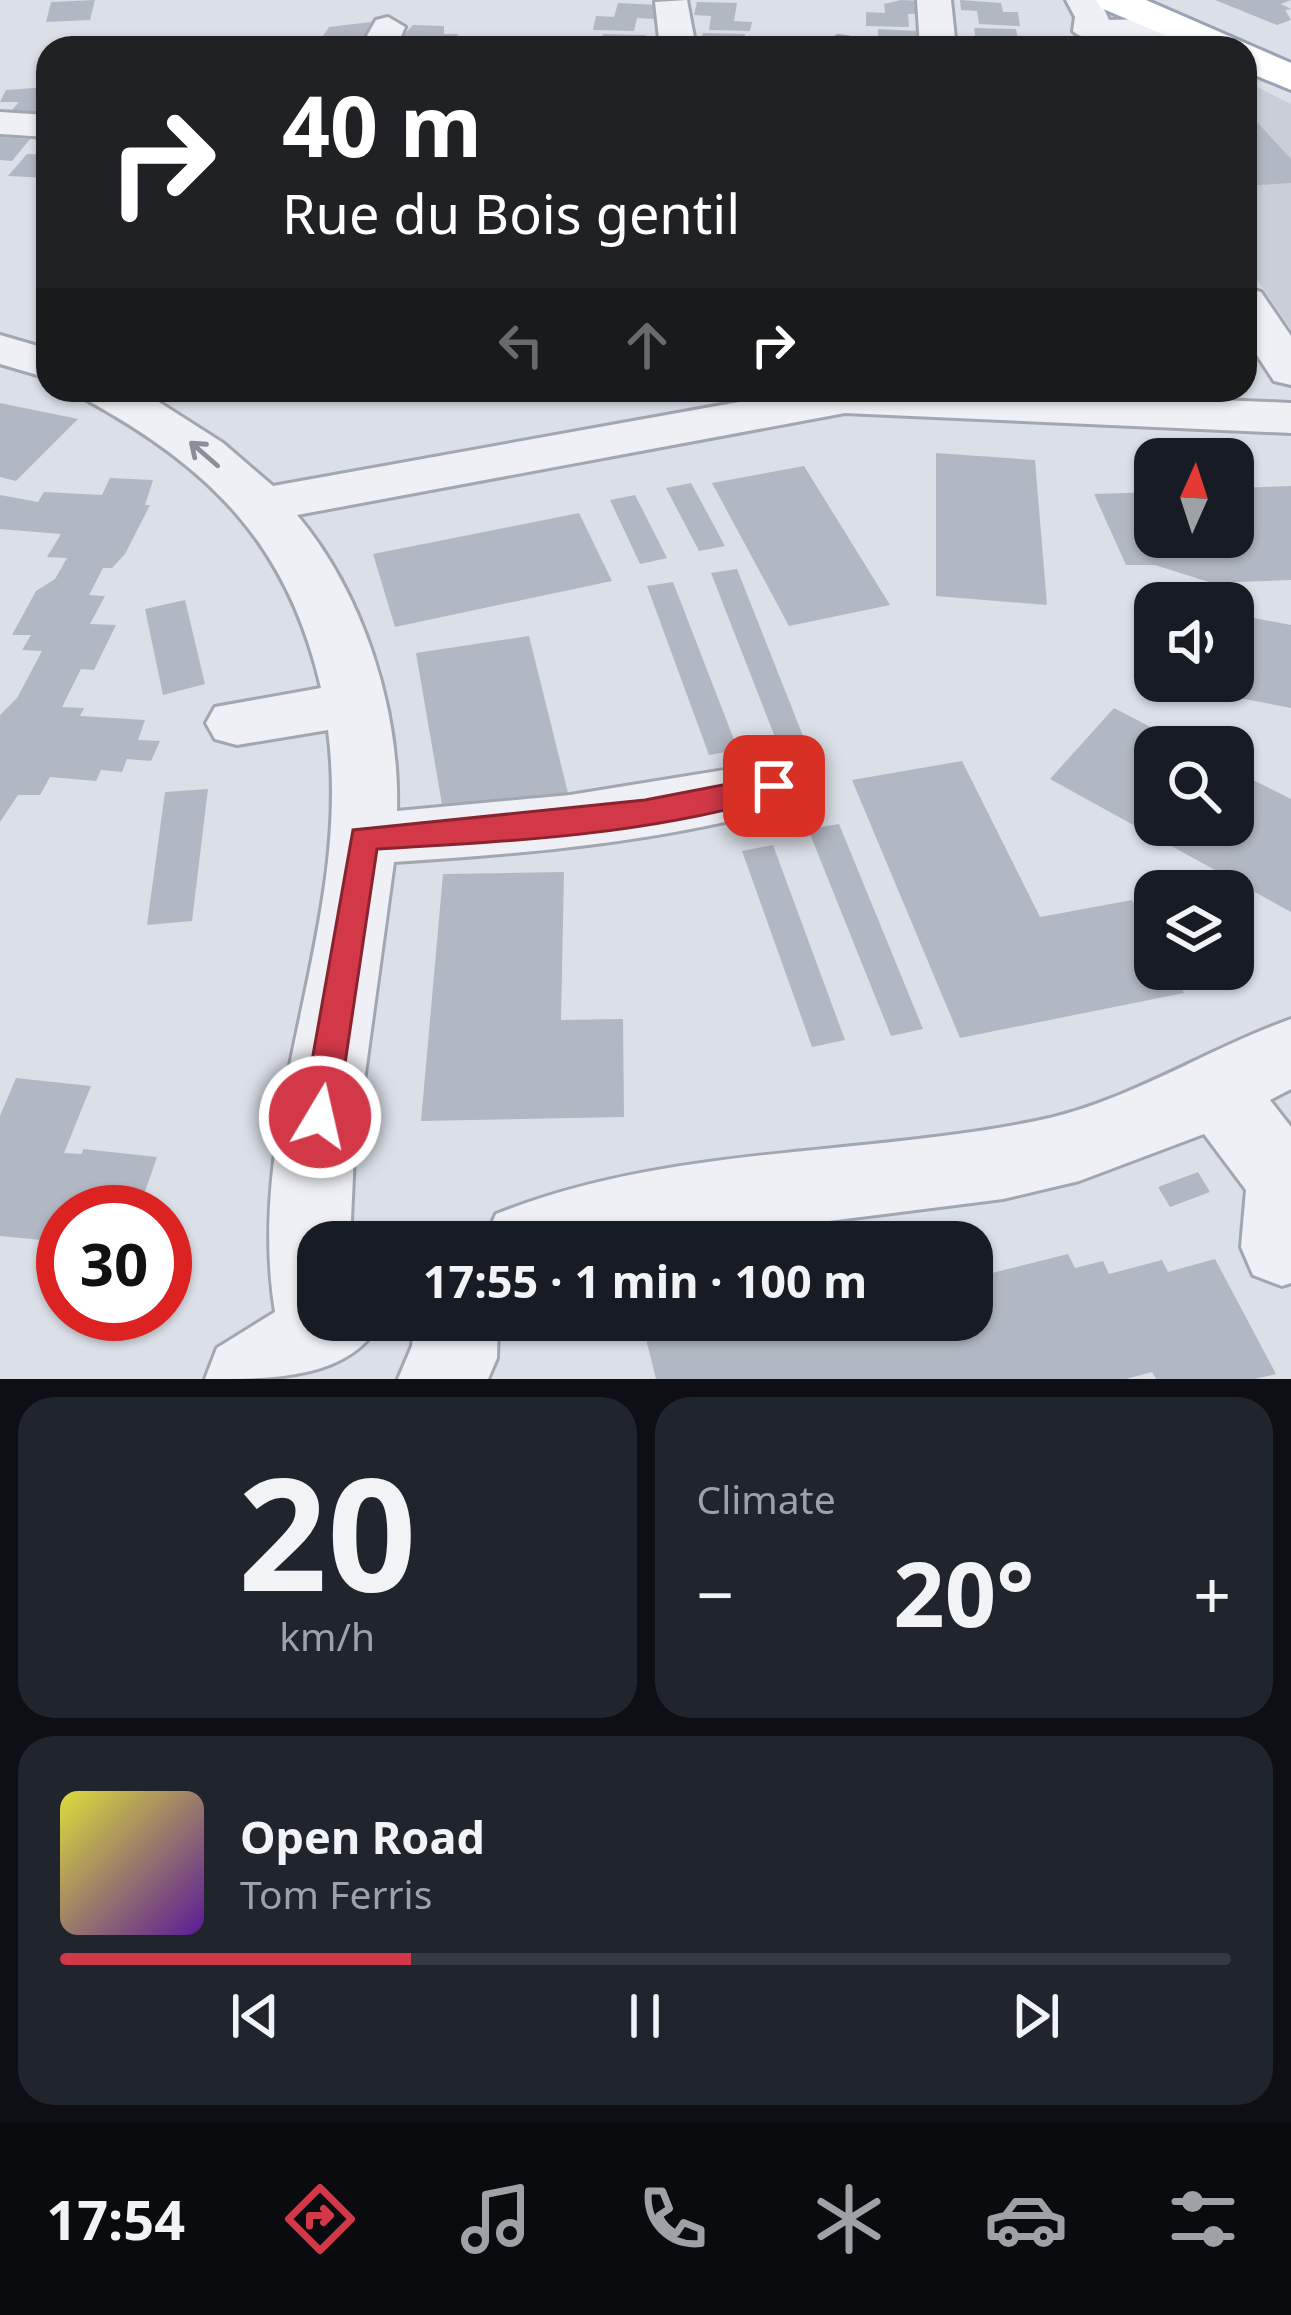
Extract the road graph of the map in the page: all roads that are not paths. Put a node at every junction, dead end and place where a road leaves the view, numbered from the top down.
1 (934, 0) edge
2 (672, 2) edge
3 (1125, 4) edge
4 (1084, 26) edge
5 (1186, 28) junction
6 (677, 36) edge
7 (937, 36) edge
8 (1203, 36) edge
9 (0, 123) edge
10 (36, 125) edge
11 (1257, 320) edge
12 (0, 349) edge
13 (36, 360) edge
14 (1291, 371) edge
15 (127, 402) edge
16 (822, 402) edge
17 (933, 402) edge
18 (1291, 418) edge
19 (262, 506) junction
20 (354, 704) junction
21 (237, 723) dead end
22 (774, 786) dead end
23 (364, 838) junction
24 (1291, 1051) edge
25 (1217, 1092) junction
26 (1286, 1204) edge
27 (312, 1221) edge
28 (593, 1221) edge
29 (299, 1341) edge
30 (455, 1341) edge
31 (248, 1379) edge
32 (441, 1379) edge

1 - 7 street
2 - 6 street
3 - 4 street
3 - 5 main road
4 - 5 street
5 - 8 main road
9 - 10 street
11 - 14 street
12 - 13 street
19 -> 15 street
16 - 19 street
17 - 18 street
19 - 20 street
20 - 21 street
20 - 23 street
22 - 23 street
23 - 27 street
24 - 25 street
25 - 26 street
25 - 28 street
29 - 31 street
30 - 32 street

